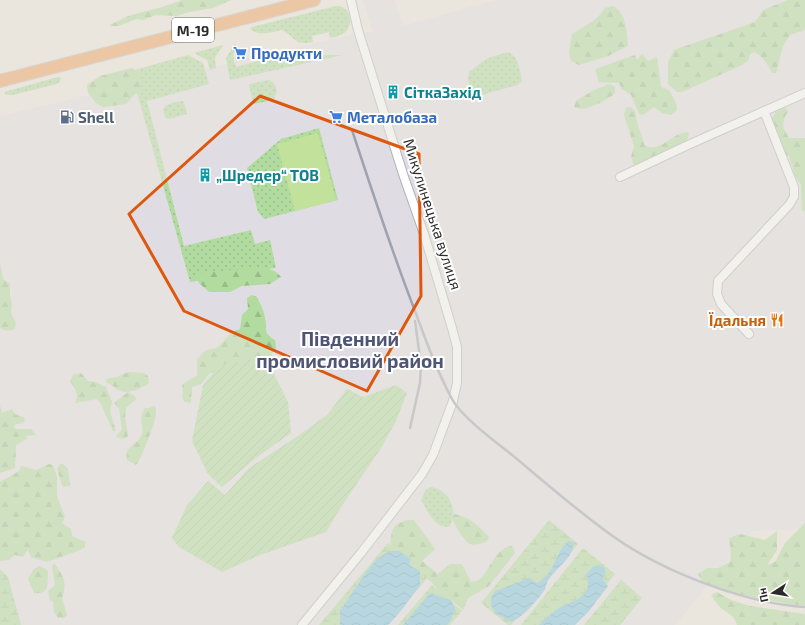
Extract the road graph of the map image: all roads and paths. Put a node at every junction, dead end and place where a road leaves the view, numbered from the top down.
1 (314, 0) edge
2 (351, 0) edge
3 (0, 81) edge
4 (805, 93) edge
5 (764, 111) junction
6 (620, 177) dead end
7 (749, 334) dead end
8 (302, 625) edge

1 - 3 highway, М-19
2 - 8 street, Микулинецька вулиця
4 - 5 street
5 - 6 street
5 - 7 street

